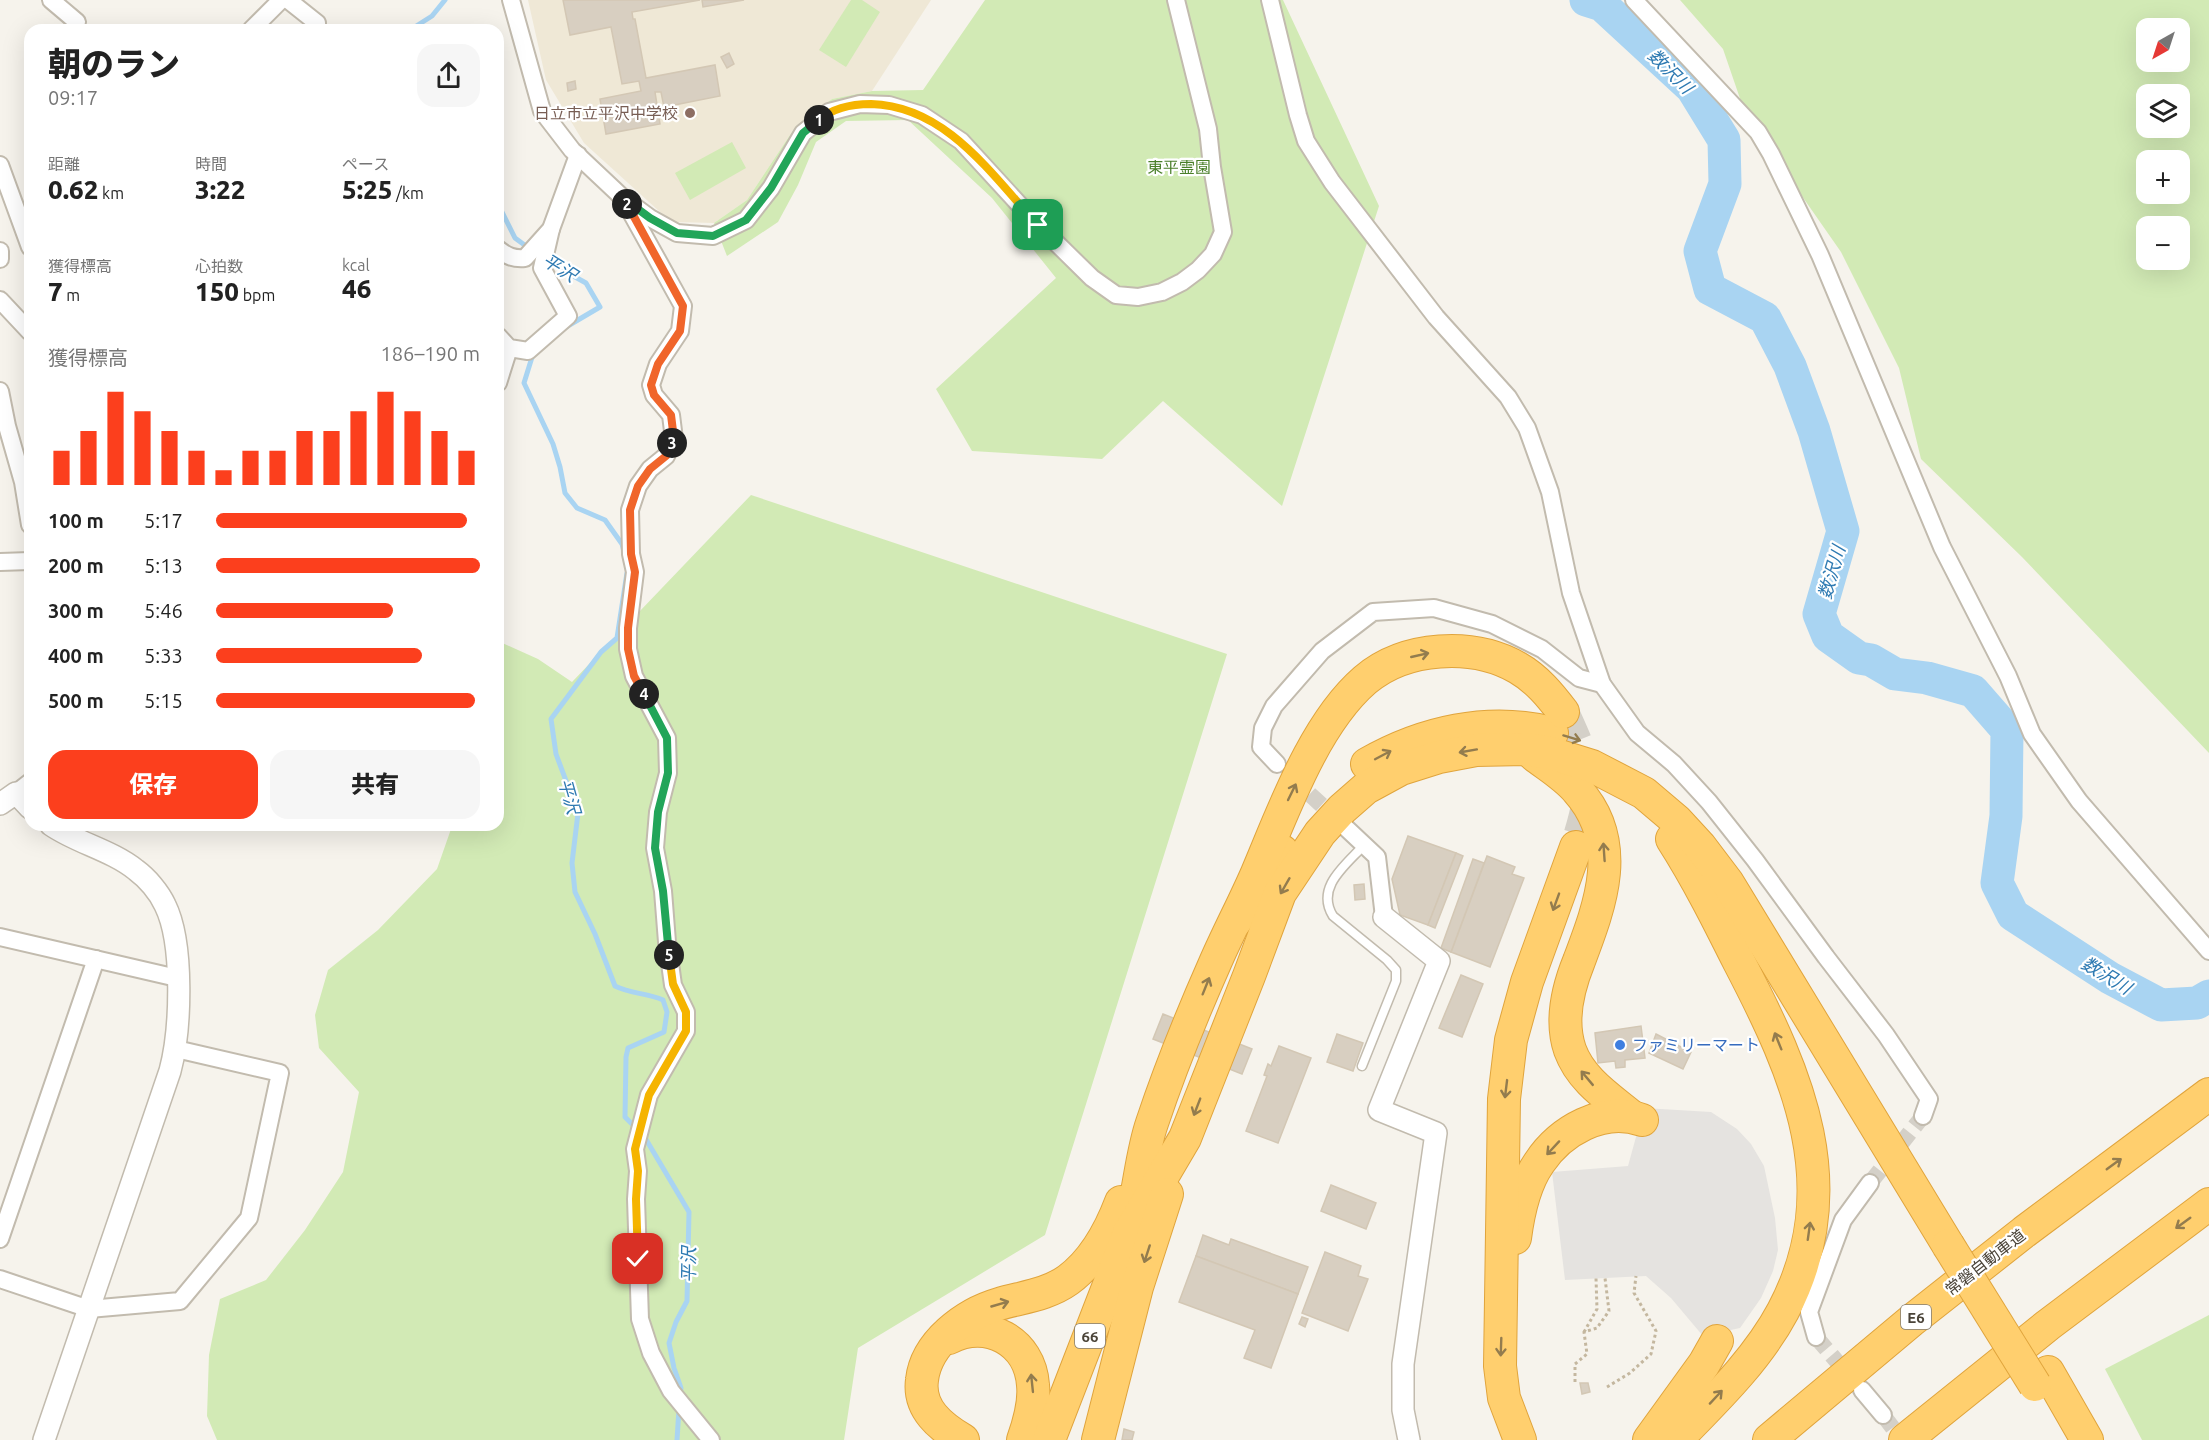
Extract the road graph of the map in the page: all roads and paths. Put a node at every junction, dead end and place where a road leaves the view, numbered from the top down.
1 (51, 0) edge
2 (281, 0) edge
3 (288, 0) edge
4 (511, 0) edge
5 (1176, 0) edge
6 (1270, 0) edge
7 (1634, 0) edge
8 (77, 22) dead end
9 (257, 24) edge
10 (316, 24) edge
11 (578, 155) junction
12 (0, 165) edge
13 (623, 198) junction
14 (24, 231) edge
15 (0, 251) edge
16 (504, 254) edge
17 (542, 255) junction
18 (0, 259) edge
19 (0, 300) edge
20 (24, 326) edge
21 (504, 342) edge
22 (0, 391) edge
23 (24, 488) edge
24 (24, 561) edge
25 (0, 562) edge
26 (1602, 684) junction
27 (1563, 712) tunnel mouth
28 (1526, 749) junction
29 (1277, 764) tunnel mouth
30 (1620, 780) junction
31 (1344, 826) tunnel mouth
32 (63, 831) edge
33 (1364, 845) junction
34 (1576, 847) tunnel mouth
35 (1383, 917) joint
36 (1235, 922) junction
37 (0, 937) edge
38 (2209, 951) edge
39 (96, 958) junction
40 (177, 978) junction
41 (176, 1049) junction
42 (1362, 1066) dead end
43 (2209, 1094) edge
44 (1923, 1116) tunnel mouth
45 (1151, 1125) junction
46 (1185, 1138) junction
47 (1870, 1184) tunnel mouth
48 (2209, 1204) edge
49 (2024, 1232) junction
50 (1129, 1233) junction
51 (0, 1239) edge
52 (1956, 1240) junction
53 (2128, 1264) junction
54 (1636, 1276) dead end
55 (1596, 1278) dead end
56 (1605, 1278) dead end
57 (0, 1279) edge
58 (90, 1309) junction
59 (1501, 1309) junction
60 (1584, 1332) junction
61 (1816, 1337) tunnel mouth
62 (1717, 1341) dead end
63 (935, 1348) junction
64 (2041, 1379) junction
65 (1575, 1382) dead end
66 (1607, 1387) dead end
67 (1862, 1390) tunnel mouth
68 (1883, 1415) tunnel mouth
69 (44, 1440) edge
70 (711, 1440) edge
71 (963, 1440) edge
72 (1023, 1440) edge
73 (1049, 1440) edge
74 (1098, 1440) edge
75 (1409, 1440) edge
76 (1520, 1440) edge
77 (1649, 1440) edge
78 (1676, 1440) edge
79 (1747, 1440) edge
80 (1769, 1440) edge
81 (1905, 1440) edge
82 (1938, 1440) edge
83 (2069, 1440) edge
84 (2087, 1440) edge

1 - 8 street
2 - 9 street
3 - 10 street
4 - 11 street
5 - 13 street
6 - 26 street
7 - 38 street
11 - 13 street
11 - 17 street
12 - 14 street
13 - 70 street
15 - 18 street
16 - 17 street
17 - 21 street
19 - 20 street
22 - 23 street
24 - 25 street
26 - 29 street
26 - 44 street
36 -> 27 highway
28 - 30 highway
28 -> 46 highway
28 - 59 highway
30 - 52 highway
78 -> 30 highway
31 - 33 street
32 - 40 street
33 - 35 street
33 - 42 lane
34 -> 59 highway
35 - 75 street
45 -> 36 highway
36 -> 52 highway
37 - 39 street
39 - 40 street
39 - 51 street
40 - 41 street
41 - 58 street
41 - 58 street
49 -> 43 highway, 常磐自動車道 / E6
45 - 50 highway
63 -> 45 highway
46 - 50 highway
46 -> 74 highway
47 - 61 street
48 -> 53 highway
49 - 79 highway
49 - 80 highway, 常磐自動車道 / E6
50 - 73 highway, 66
52 - 64 highway
53 - 81 highway
53 - 82 highway
54 - 66 path
55 - 60 path
56 - 60 path
57 - 58 street
58 - 69 street
59 -> 76 highway
60 - 65 path
62 - 77 highway
63 - 71 highway
72 -> 63 highway
64 - 83 highway
64 - 84 highway
67 - 68 street

